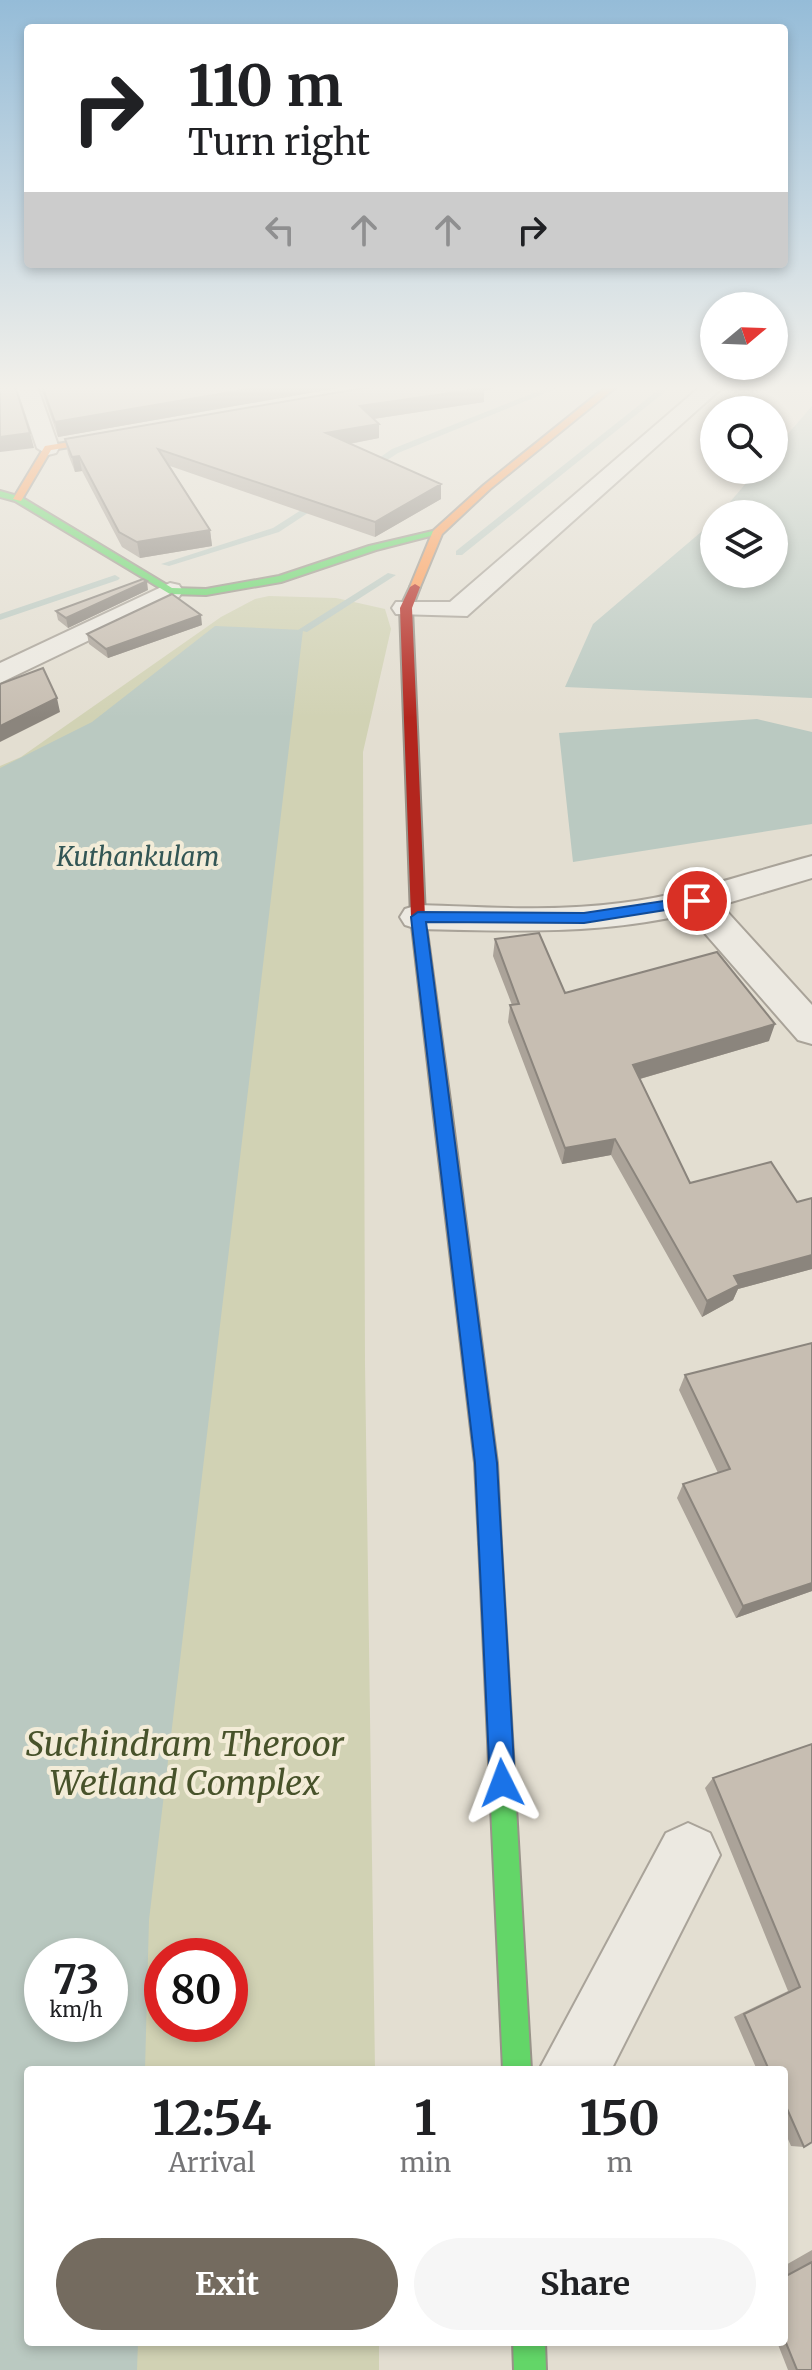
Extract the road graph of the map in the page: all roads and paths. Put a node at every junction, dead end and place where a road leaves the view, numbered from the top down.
1 (10, 497) edge
2 (477, 497) edge
3 (587, 497) edge
4 (437, 533) junction
5 (170, 591) junction
6 (406, 608) junction
7 (0, 674) edge
8 (812, 867) edge
9 (697, 901) junction
10 (418, 917) junction
11 (812, 1030) edge
12 (688, 1855) dead end
13 (517, 2066) edge
14 (576, 2066) edge
15 (529, 2346) edge
16 (530, 2370) edge

1 - 5 main road
2 - 4 main road
3 - 6 street
4 - 5 main road
4 - 6 main road
5 - 7 street
6 - 10 main road
8 - 9 street
9 - 10 street
9 - 11 street
10 - 13 main road
12 - 14 street
15 - 16 main road

